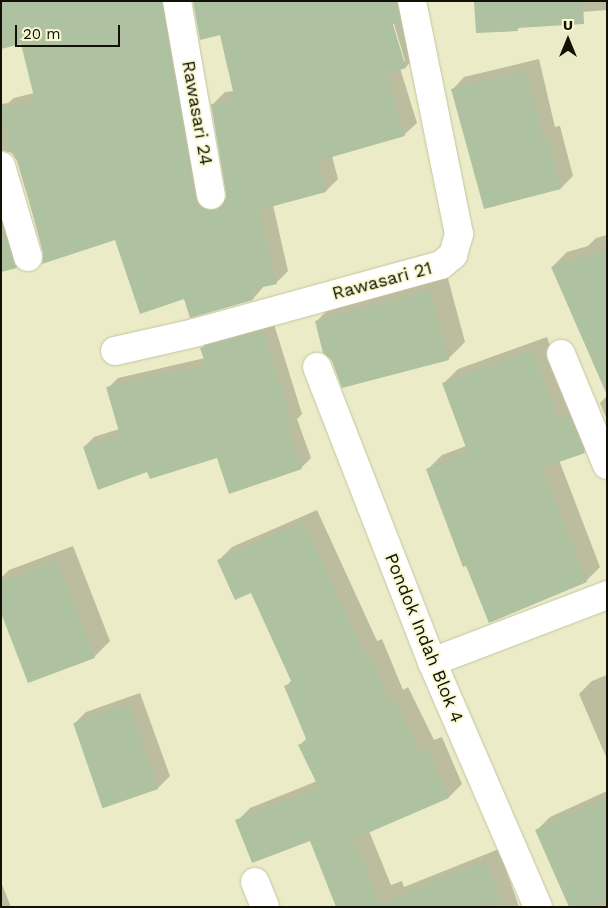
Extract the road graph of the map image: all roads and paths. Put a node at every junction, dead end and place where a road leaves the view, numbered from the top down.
1 (177, 1) edge
2 (412, 1) edge
3 (1, 166) edge
4 (211, 195) dead end
5 (28, 257) dead end
6 (115, 351) dead end
7 (561, 354) dead end
8 (317, 367) dead end
9 (607, 465) edge
10 (607, 595) edge
11 (432, 662) junction
12 (538, 907) edge

1 - 4 street, Rawasari 24
2 - 6 street, Rawasari 21
3 - 5 street
7 - 9 street
8 - 11 street, Pondok Indah Blok 4
10 - 11 street
11 - 12 street, Pondok Indah Blok 4

